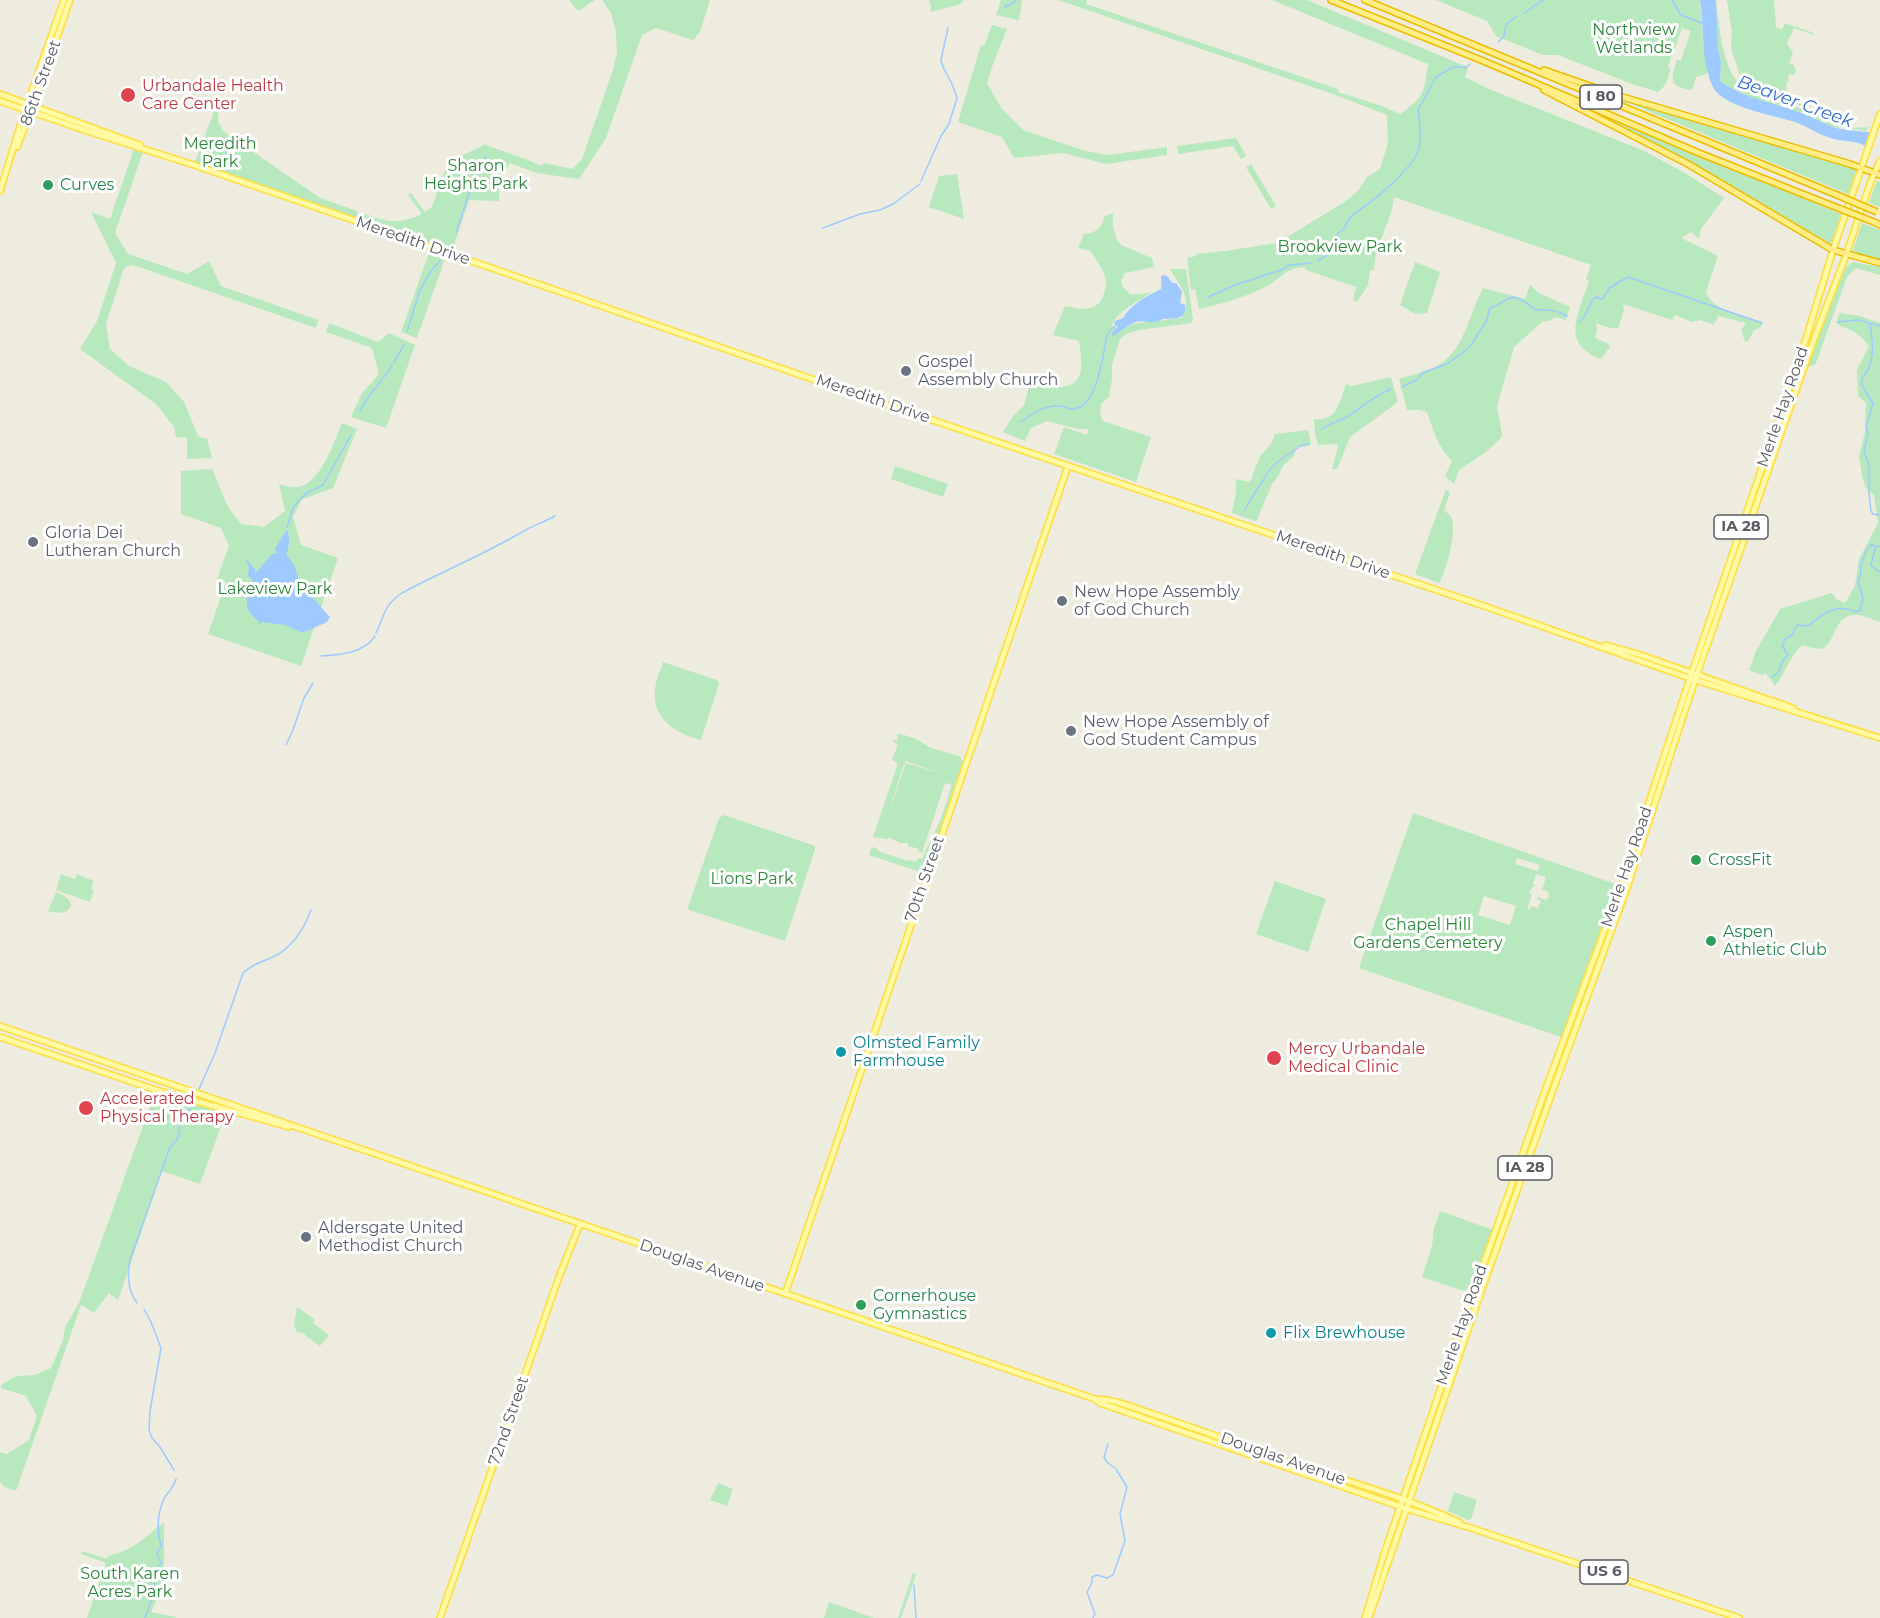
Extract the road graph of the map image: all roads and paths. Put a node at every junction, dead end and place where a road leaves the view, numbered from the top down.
1 (64, 0) edge
2 (70, 0) edge
3 (1331, 0) edge
4 (1365, 0) edge
5 (1492, 52) junction
6 (1533, 82) junction
7 (0, 94) edge
8 (0, 101) edge
9 (27, 104) junction
10 (34, 106) junction
11 (25, 110) junction
12 (31, 112) junction
13 (1880, 114) edge
14 (168, 156) junction
15 (1880, 161) edge
16 (9, 165) junction
17 (1861, 168) junction
18 (1877, 174) edge
19 (0, 191) edge
20 (1879, 212) edge
21 (1877, 223) edge
22 (1833, 250) junction
23 (1846, 255) junction
24 (1880, 263) edge
25 (1068, 465) junction
26 (1693, 676) junction
27 (1880, 738) edge
28 (0, 1026) edge
29 (0, 1037) edge
30 (309, 1132) junction
31 (580, 1224) junction
32 (785, 1294) junction
33 (1095, 1399) junction
34 (1402, 1500) junction
35 (1409, 1503) junction
36 (1400, 1507) junction
37 (1407, 1509) junction
38 (1468, 1527) junction
39 (440, 1618) edge
40 (1367, 1618) edge
41 (1739, 1618) edge

1 - 9 main road, 86th Street
2 - 10 main road, 86th Street
3 - 6 highway, I 80
4 - 5 highway, I 80
5 - 17 highway
5 - 20 highway, I 80, bridge
6 - 21 highway, I 80, bridge
6 - 22 highway
7 - 9 main road, Meredith Drive
8 - 11 main road, Meredith Drive
9 - 10 main road, Meredith Drive
9 - 11 main road, 86th Street
10 - 12 main road, 86th Street
10 - 14 main road, Meredith Drive
11 - 12 main road, Meredith Drive
11 - 16 main road, 86th Street
12 - 14 main road, Meredith Drive
12 - 16 main road, 86th Street
13 - 17 main road, Merle Hay Road
14 - 25 main road, Meredith Drive
15 - 18 main road, Merle Hay Road
16 - 19 main road, 86th Street
17 - 18 highway
17 - 22 main road, Merle Hay Road / IA 28
18 - 23 main road, Merle Hay Road / IA 28
22 - 23 highway
22 - 26 main road, Merle Hay Road / IA 28
23 - 24 highway
23 - 26 main road, Merle Hay Road / IA 28
25 - 26 main road, Meredith Drive
25 - 32 main road, 70th Street
26 - 27 main road, Meredith Drive
26 - 34 main road, Merle Hay Road / IA 28
26 - 35 main road, Merle Hay Road / IA 28
28 - 30 main road, Douglas Avenue
29 - 30 main road, Douglas Avenue
30 - 31 main road, Douglas Avenue
31 - 32 main road, Douglas Avenue
31 - 39 main road, 72nd Street
32 - 33 main road, Douglas Avenue
33 - 34 main road, Douglas Avenue
33 - 36 main road, Douglas Avenue
34 - 35 main road, Douglas Avenue / US 6
34 - 36 main road, Merle Hay Road
35 - 37 main road, Merle Hay Road / IA 28
35 - 38 main road, Douglas Avenue / US 6
36 - 37 main road, Douglas Avenue
36 - 40 main road, Merle Hay Road
37 - 38 main road, Douglas Avenue / US 6
37 - 40 main road, Merle Hay Road
38 - 41 main road, Douglas Avenue / US 6

